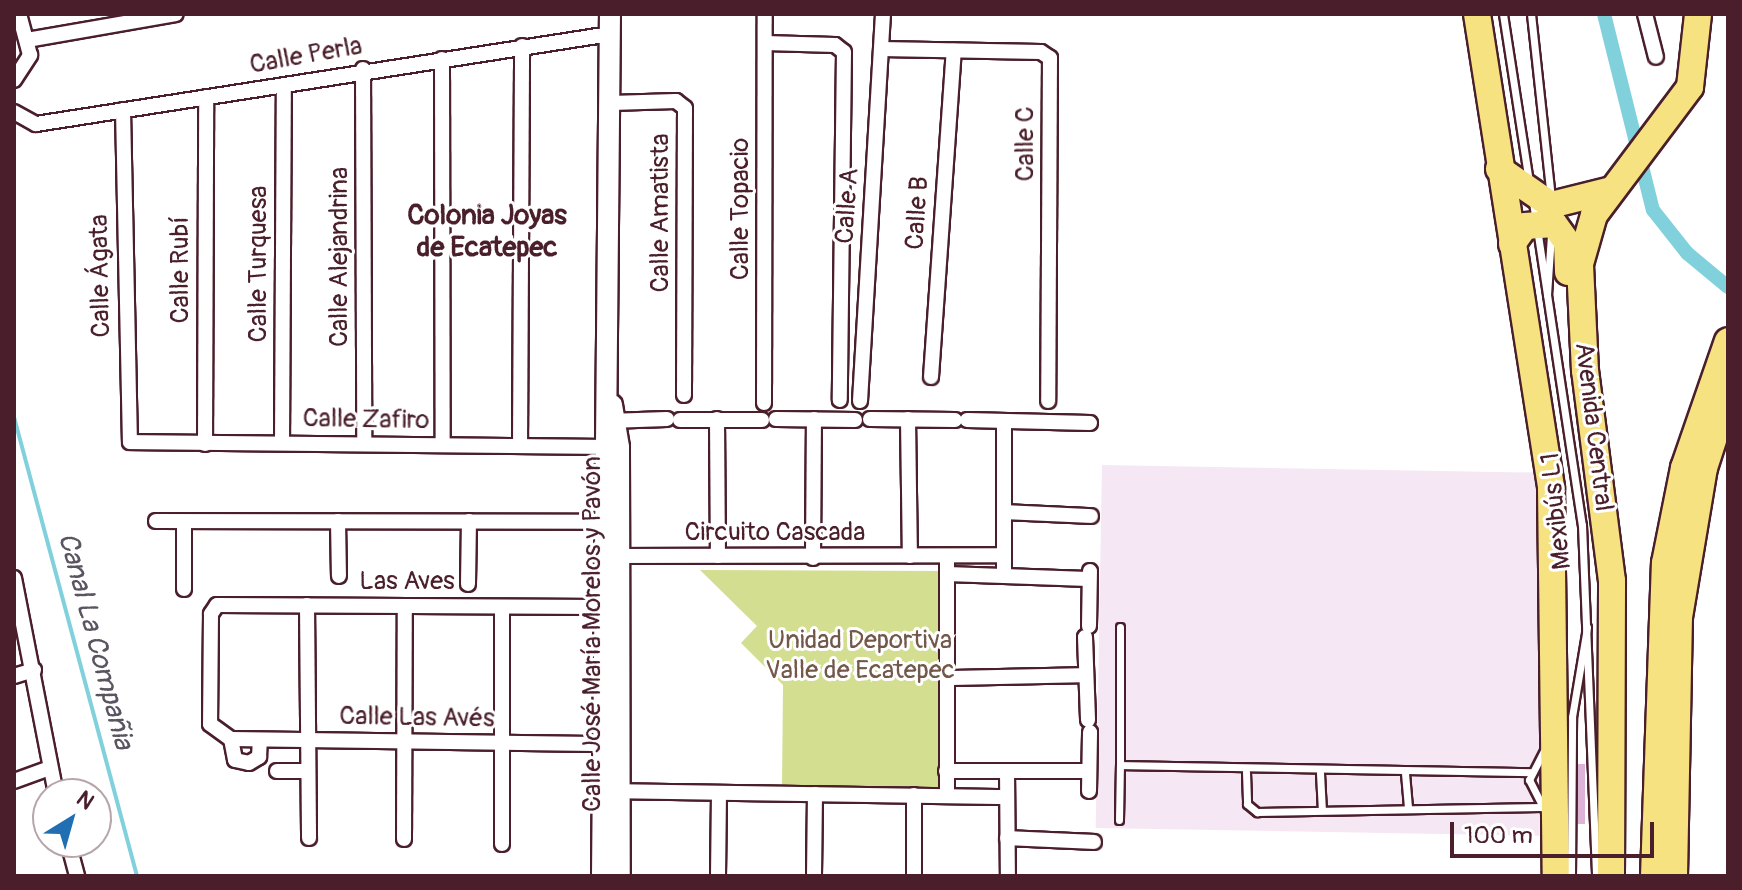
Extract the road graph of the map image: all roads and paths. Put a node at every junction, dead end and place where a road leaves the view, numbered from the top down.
1 (19, 14) edge
2 (176, 14) edge
3 (765, 14) edge
4 (883, 14) edge
5 (1477, 14) edge
6 (1503, 14) edge
7 (1531, 14) edge
8 (1645, 14) edge
9 (1698, 14) edge
10 (610, 24) edge
11 (27, 40) junction
12 (765, 43) junction
13 (522, 46) junction
14 (881, 49) junction
15 (954, 51) junction
16 (1656, 57) dead end
17 (442, 59) junction
18 (363, 69) junction
19 (14, 80) edge
20 (284, 85) junction
21 (206, 97) junction
22 (611, 103) junction
23 (123, 110) junction
24 (14, 112) edge
25 (1499, 169) junction
26 (1611, 190) junction
27 (1542, 211) junction
28 (1512, 244) junction
29 (1577, 294) junction
30 (1547, 295) junction
31 (839, 316) junction
32 (865, 316) junction
33 (1728, 341) edge
34 (931, 377) dead end
35 (1728, 394) edge
36 (684, 395) dead end
37 (840, 400) dead end
38 (860, 401) dead end
39 (1048, 401) dead end
40 (764, 403) dead end
41 (717, 419) junction
42 (814, 419) junction
43 (908, 419) junction
44 (610, 421) junction
45 (1004, 422) junction
46 (1090, 423) dead end
47 (130, 442) joint
48 (282, 443) junction
49 (205, 444) junction
50 (364, 444) junction
51 (443, 445) junction
52 (520, 446) junction
53 (601, 447) junction
54 (1688, 494) junction
55 (1005, 512) junction
56 (1091, 516) dead end
57 (156, 521) dead end
58 (338, 521) junction
59 (469, 521) junction
60 (184, 522) junction
61 (601, 522) junction
62 (1003, 555) junction
63 (611, 556) junction
64 (718, 556) junction
65 (910, 556) junction
66 (947, 556) junction
67 (813, 558) junction
68 (947, 574) junction
69 (339, 576) dead end
70 (1004, 576) junction
71 (14, 578) edge
72 (468, 584) dead end
73 (184, 589) dead end
74 (307, 605) junction
75 (405, 607) junction
76 (502, 607) junction
77 (600, 607) junction
78 (1120, 627) dead end
79 (1587, 627) junction
80 (34, 670) junction
81 (1085, 675) junction
82 (14, 676) edge
83 (947, 678) junction
84 (214, 734) joint
85 (231, 739) junction
86 (308, 739) junction
87 (260, 740) junction
88 (1554, 741) junction
89 (407, 743) junction
90 (501, 743) junction
91 (612, 744) junction
92 (1120, 765) junction
93 (50, 768) junction
94 (277, 771) dead end
95 (307, 771) junction
96 (946, 771) junction
97 (1007, 771) junction
98 (1088, 771) junction
99 (1246, 772) junction
100 (1530, 772) junction
101 (1320, 773) junction
102 (1405, 773) junction
103 (52, 778) edge
104 (14, 781) edge
105 (611, 791) junction
106 (1089, 791) dead end
107 (719, 793) junction
108 (815, 794) junction
109 (914, 795) junction
110 (947, 796) junction
111 (1007, 797) junction
112 (1408, 808) junction
113 (1322, 809) junction
114 (1548, 811) junction
115 (1119, 820) dead end
116 (309, 838) dead end
117 (1007, 838) junction
118 (404, 839) dead end
119 (1094, 842) dead end
120 (502, 844) dead end
121 (602, 876) edge
122 (620, 876) edge
123 (718, 876) edge
124 (814, 876) edge
125 (914, 876) edge
126 (1008, 876) edge
127 (1556, 876) edge
128 (1571, 876) edge
129 (1596, 876) edge
130 (1611, 876) edge
131 (1654, 876) edge
132 (1674, 876) edge

1 - 11 street
2 - 11 street
3 - 12 street, Calle Topacio
4 - 14 street, Calle A
5 - 25 highway, Avenida Central
6 - 27 lane, Mexibús L1
7 - 27 lane, Mexibús L1
8 - 16 street
9 - 26 highway, Avenida Central
10 - 13 street, Calle Perla
10 - 22 street, Calle José María Morelos y Pavón
11 - 19 street
12 - 31 street
12 - 40 street, Calle Topacio
13 - 17 street, Calle Perla
13 - 52 street
14 - 15 street, Calle C
14 - 32 street, Calle A
15 - 34 street, Calle B
15 - 39 street, Calle C
17 - 18 street, Calle Perla
17 - 51 street
18 - 20 street, Calle Perla
18 - 50 street, Calle Alejandrina
20 - 21 street, Calle Perla
20 - 48 street, Calle Turquesa
21 - 23 street, Calle Perla
21 - 49 street, Calle Rubí
22 - 36 street, Calle Amatista
22 - 44 street, Calle José María Morelos y Pavón
23 - 24 street, Calle Perla
23 - 47 street, Calle Ágata
25 - 27 highway
25 - 28 highway, Avenida Central
26 - 27 highway
26 - 29 highway, Avenida Central
27 - 28 highway
27 - 29 highway
27 - 30 lane, Mexibús L1
27 - 30 lane, Mexibús L1
28 - 88 highway, Avenida Central
29 - 130 highway, Avenida Central
30 - 79 lane, Mexibús L1
31 - 32 street
31 - 37 street
32 - 38 street, Calle A
33 - 54 highway
35 - 54 highway
41 - 42 street
41 - 44 street
41 - 64 street
42 - 43 street
42 - 67 street
43 - 45 street
43 - 65 street
44 - 53 street, Calle José María Morelos y Pavón
44 - 63 street, Calle José María Morelos y Pavón
45 - 46 street
45 - 55 street
47 - 49 street, Calle Zafiro
48 - 49 street, Calle Zafiro
48 - 50 street, Calle Zafiro
50 - 51 street, Calle Zafiro
51 - 52 street, Calle Zafiro
52 - 53 street, Calle Zafiro
53 - 61 street, Calle José María Morelos y Pavón
54 - 131 highway
54 - 132 highway
55 - 56 street
55 - 62 street
57 - 60 street
58 - 59 street
58 - 60 street
58 - 69 street
59 - 61 street
59 - 72 street
60 - 73 street
61 - 63 street, Calle José María Morelos y Pavón
62 - 66 street, Circuito Cascada
62 - 70 street
63 - 64 street, Circuito Cascada
63 - 77 street, Calle José María Morelos y Pavón
63 - 91 street, Calle José María Morelos y Pavón
64 - 67 street, Circuito Cascada
65 - 66 street, Circuito Cascada
65 - 67 street, Circuito Cascada
66 - 68 street
68 - 70 street
68 - 83 street
70 - 81 street
71 - 80 street
74 - 75 street, Las Aves
74 - 84 street, Las Aves
74 - 86 street
75 - 76 street, Las Aves
75 - 89 street
76 - 77 street, Las Aves
76 - 90 street
77 - 91 street, Calle José María Morelos y Pavón
78 - 92 lane
79 - 128 lane, Mexibús L1
79 - 129 lane, Mexibús L1
80 - 82 street
80 - 93 street
81 - 83 street
81 - 98 street
83 - 96 street
84 - 85 street, Calle Las Avés
85 - 87 street, Calle Las Avés
85 - 87 street
86 - 87 street, Calle Las Avés
86 - 89 street, Calle Las Avés
86 - 95 street
88 - 100 lane
88 - 114 highway, Avenida Central
89 - 90 street, Calle Las Avés
89 - 118 street
90 - 91 street, Calle Las Avés
90 - 120 street
91 - 105 street, Calle José María Morelos y Pavón
92 - 99 lane
92 - 115 lane
93 - 103 street
93 - 104 street
94 - 95 street
95 - 116 street
96 - 97 street
96 - 110 street
97 - 98 street
97 - 111 street
98 - 106 street
99 - 101 lane
99 - 113 lane
100 - 102 lane
100 - 114 lane
101 - 102 lane
101 - 113 lane
102 - 112 lane
105 - 107 street
105 - 121 street, Calle José María Morelos y Pavón
105 - 122 street, Calle José María Morelos y Pavón
107 - 108 street
107 - 123 street
108 - 109 street
108 - 124 street
109 - 110 street
109 - 125 street
110 - 111 street
111 - 117 street
112 - 113 lane
112 - 114 lane
114 - 127 highway, Avenida Central
117 - 119 street
117 - 126 street

